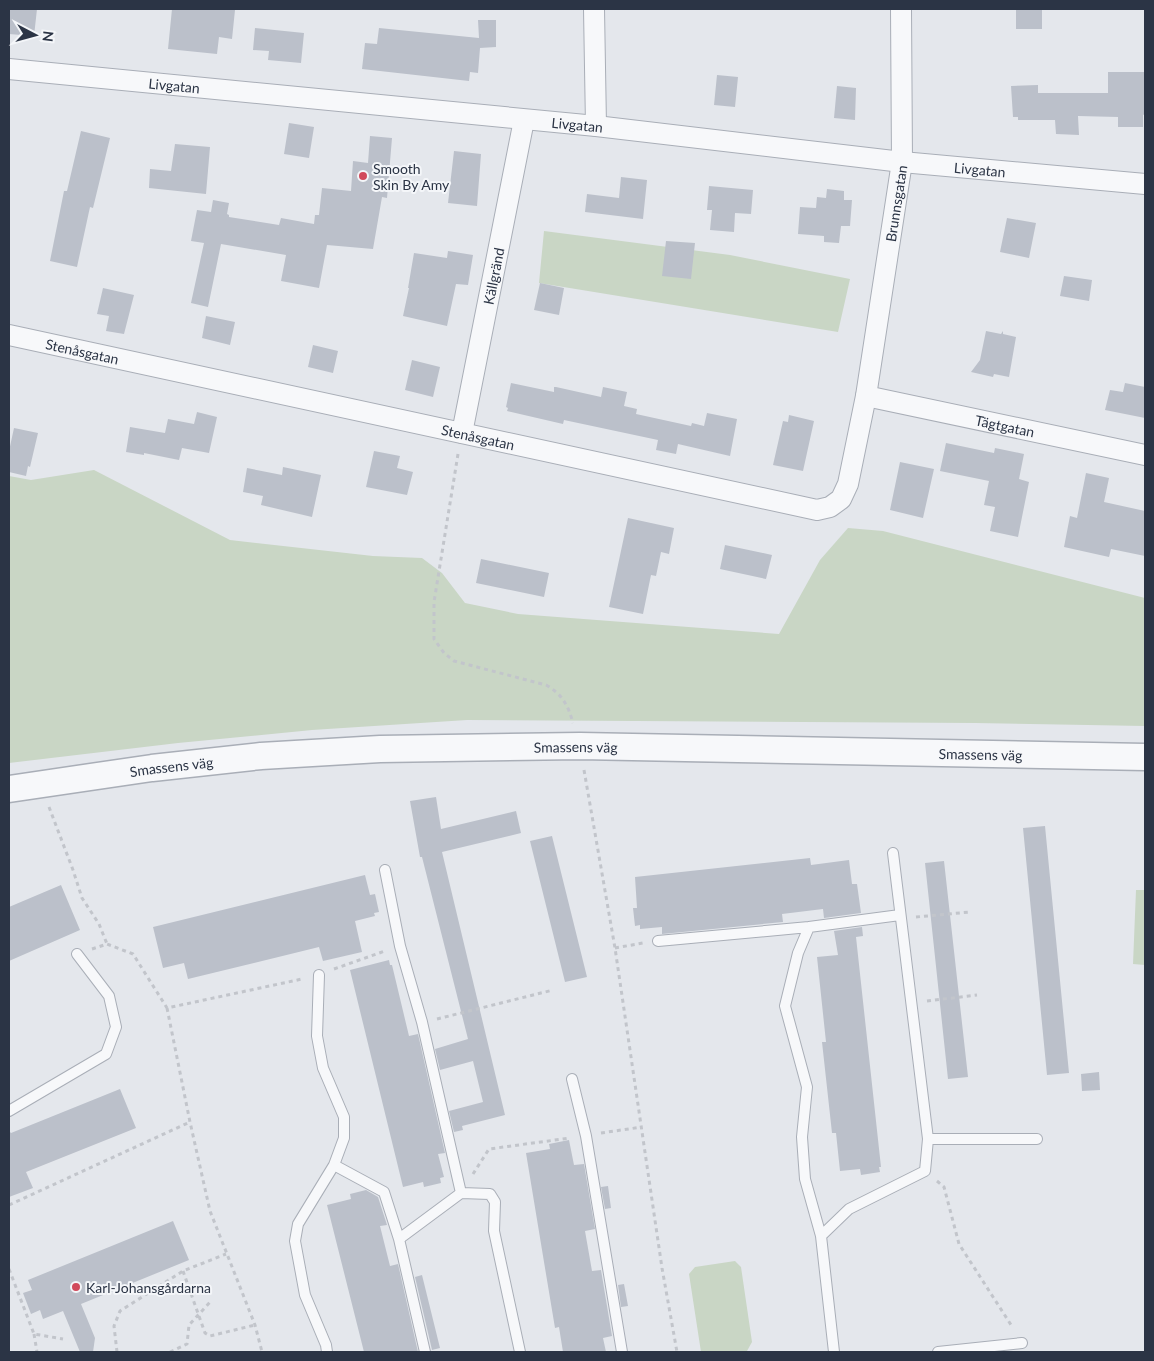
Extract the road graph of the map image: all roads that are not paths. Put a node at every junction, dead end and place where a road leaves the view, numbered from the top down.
1 (594, 9) edge
2 (900, 9) edge
3 (9, 68) edge
4 (524, 120) junction
5 (596, 126) junction
6 (902, 162) junction
7 (1145, 184) edge
8 (9, 336) edge
9 (866, 396) junction
10 (462, 433) junction
11 (1145, 455) edge
12 (1145, 757) edge
13 (9, 789) edge
14 (893, 853) dead end
15 (385, 870) dead end
16 (900, 917) junction
17 (808, 927) junction
18 (658, 941) road end
19 (77, 954) road end
20 (320, 975) road end
21 (572, 1079) dead end
22 (9, 1112) edge
23 (928, 1139) junction
24 (1037, 1139) dead end
25 (334, 1165) junction
26 (461, 1193) junction
27 (821, 1236) junction
28 (399, 1238) junction
29 (1022, 1342) road end
30 (327, 1352) edge
31 (425, 1352) edge
32 (520, 1352) edge
33 (622, 1352) edge
34 (834, 1352) edge
35 (938, 1352) edge

1 - 5 street
2 - 6 street, Brunnsgatan
3 - 4 street, Livgatan
4 - 5 street, Livgatan
4 - 10 street, Källgränd
5 - 6 street, Livgatan
6 - 7 street, Livgatan
6 - 9 street, Brunnsgatan
8 - 10 street, Stenåsgatan
9 - 10 street, Stenåsgatan
9 - 11 street, Tägtgatan
12 - 13 street, Smassens väg
14 - 16 lane
15 - 26 lane
16 - 17 lane
16 - 23 lane
17 - 18 lane
17 - 27 lane
19 - 22 lane
20 - 25 lane
21 - 33 lane
23 - 24 lane
23 - 27 lane
25 - 28 lane
25 - 30 lane
26 - 28 lane
26 - 32 lane
27 - 34 lane
28 - 31 lane
29 - 35 lane

